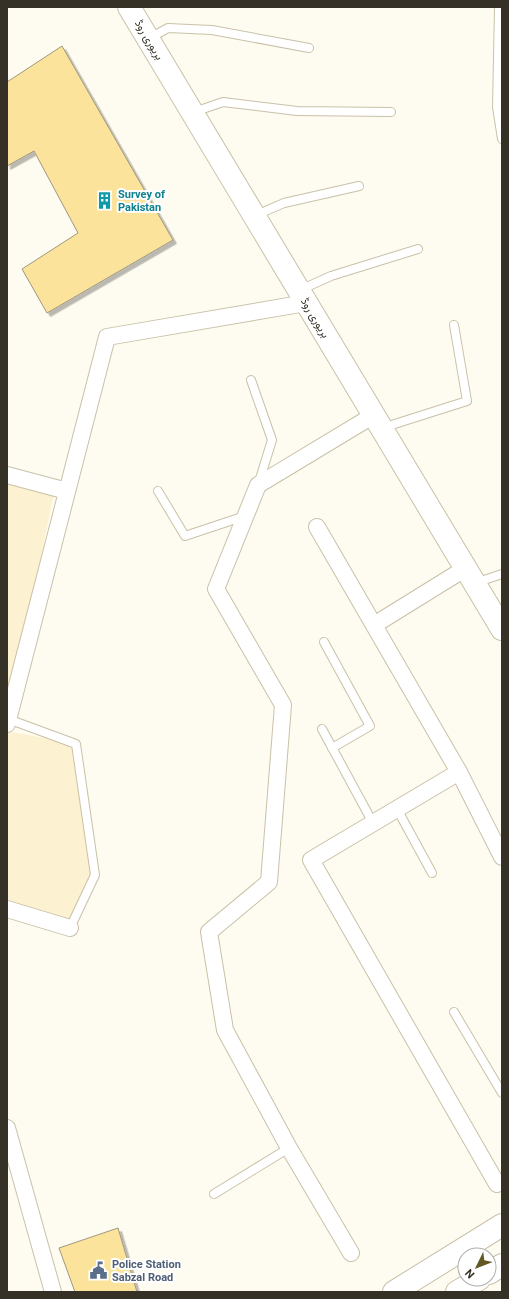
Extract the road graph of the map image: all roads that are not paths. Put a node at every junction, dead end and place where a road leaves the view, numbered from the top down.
1 (129, 7) edge
2 (499, 7) edge
3 (148, 39) junction
4 (309, 48) dead end
5 (192, 112) junction
6 (391, 112) dead end
7 (502, 139) edge
8 (359, 186) dead end
9 (254, 216) junction
10 (418, 249) dead end
11 (302, 296) junction
12 (454, 325) dead end
13 (250, 380) dead end
14 (378, 422) junction
15 (7, 476) edge
16 (258, 485) junction
17 (158, 490) dead end
18 (67, 491) junction
19 (245, 516) junction
20 (317, 527) dead end
21 (502, 574) edge
22 (470, 575) junction
23 (374, 625) junction
24 (502, 629) edge
25 (324, 642) dead end
26 (8, 721) edge
27 (322, 729) dead end
28 (332, 748) junction
29 (459, 772) junction
30 (397, 809) junction
31 (373, 823) junction
32 (502, 857) edge
33 (432, 874) dead end
34 (7, 909) edge
35 (70, 928) joint
36 (454, 1012) dead end
37 (502, 1094) edge
38 (7, 1128) edge
39 (289, 1148) junction
40 (497, 1184) dead end
41 (214, 1194) dead end
42 (502, 1225) edge
43 (351, 1253) dead end
44 (52, 1292) edge
45 (394, 1292) edge

1 - 3 main road, بریوری روڈ
2 - 7 lane
3 - 4 lane
3 - 5 main road, بریوری روڈ
5 - 6 lane
5 - 9 main road, بریوری روڈ
8 - 9 lane
9 - 11 main road, بریوری روڈ
10 - 11 lane
11 - 14 main road, بریوری روڈ
11 - 18 street
12 - 14 lane
13 - 16 lane
14 - 16 street
14 - 22 main road, بریوری روڈ
15 - 18 street
16 - 19 street
17 - 19 lane
18 - 26 street
19 - 39 street
20 - 23 street
21 - 22 lane
22 - 23 street
22 - 24 main road, بریوری روڈ
23 - 29 street
25 - 28 lane
26 - 35 lane
27 - 28 lane
28 - 31 lane
29 - 30 street
29 - 32 street
30 - 31 street
30 - 33 lane
31 - 40 street
34 - 35 street
36 - 37 lane
38 - 44 street
39 - 41 lane
39 - 43 street
42 - 45 main road

